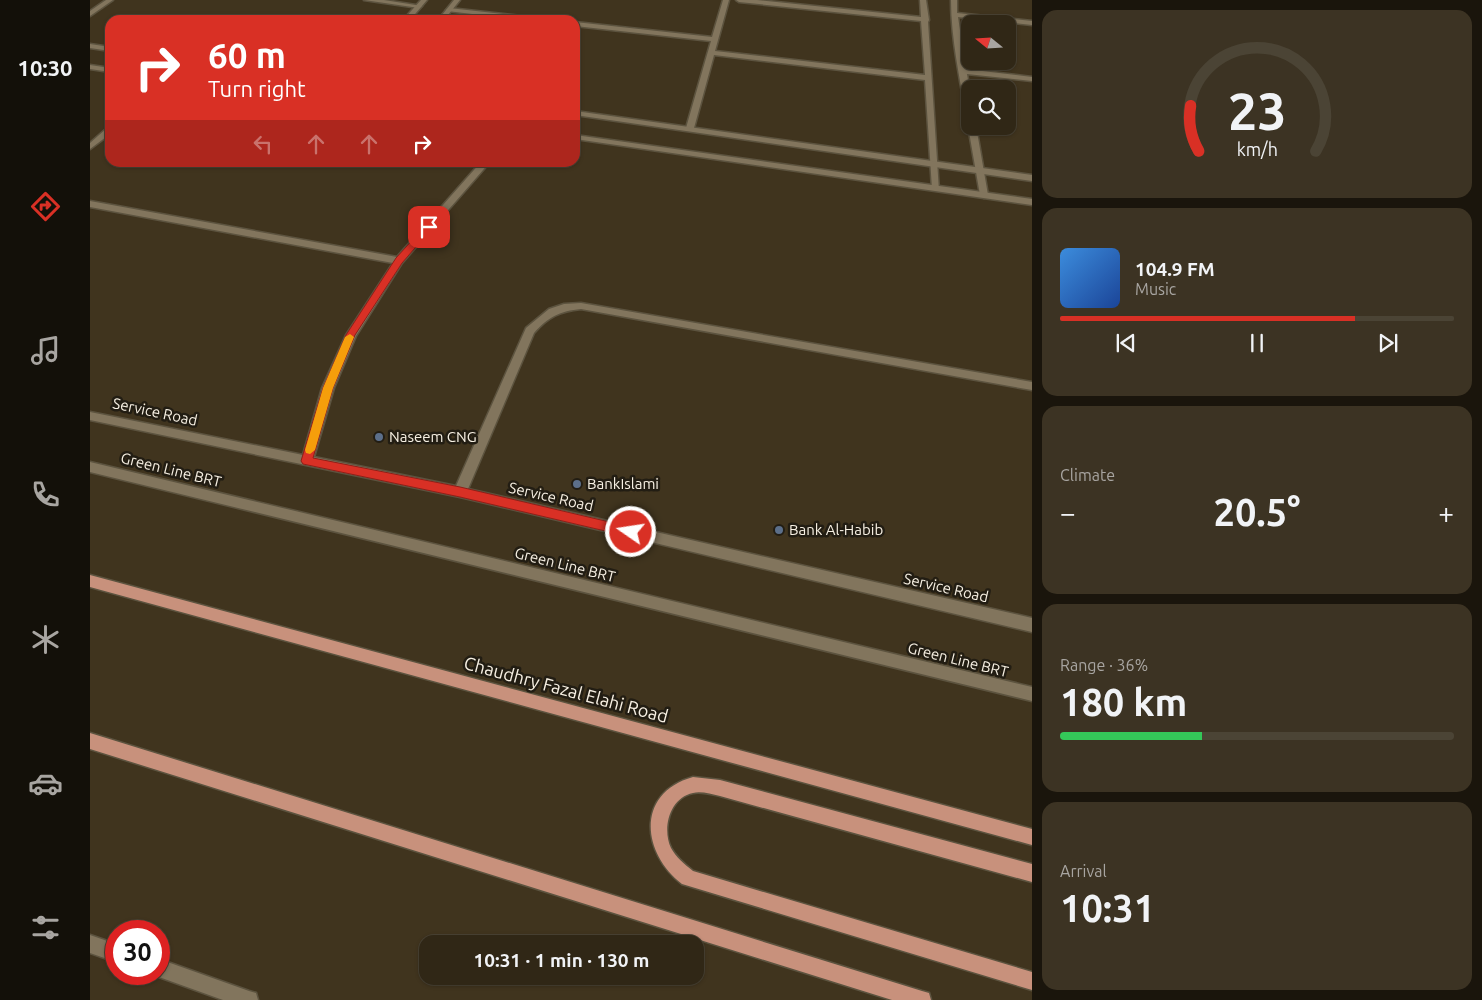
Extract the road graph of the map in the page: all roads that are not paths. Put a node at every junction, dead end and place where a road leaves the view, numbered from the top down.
1 (110, 0) edge
2 (367, 0) edge
3 (424, 0) edge
4 (457, 0) edge
5 (726, 0) edge
6 (739, 0) edge
7 (924, 0) edge
8 (954, 0) edge
9 (419, 6) junction
10 (449, 10) junction
11 (90, 14) edge
12 (411, 15) edge
13 (445, 15) edge
14 (494, 15) edge
15 (954, 15) junction
16 (926, 20) junction
17 (1032, 23) edge
18 (580, 25) edge
19 (716, 40) junction
20 (90, 46) edge
21 (105, 48) edge
22 (711, 53) junction
23 (90, 67) edge
24 (105, 69) edge
25 (962, 71) junction
26 (928, 78) junction
27 (1032, 79) edge
28 (964, 80) edge
29 (580, 114) edge
30 (690, 128) junction
31 (105, 134) edge
32 (974, 135) edge
33 (580, 138) edge
34 (90, 147) edge
35 (934, 163) junction
36 (482, 167) edge
37 (980, 170) junction
38 (1032, 178) edge
39 (936, 189) junction
40 (984, 195) junction
41 (1032, 202) edge
42 (90, 204) edge
43 (399, 260) junction
44 (1032, 386) edge
45 (90, 416) edge
46 (307, 461) junction
47 (90, 467) edge
48 (460, 492) junction
49 (90, 581) edge
50 (1032, 625) edge
51 (1032, 694) edge
52 (90, 741) edge
53 (1032, 837) edge
54 (1032, 872) edge
55 (90, 944) edge
56 (105, 949) edge
57 (170, 972) edge
58 (1032, 981) edge
59 (249, 1000) edge
60 (922, 1000) edge

1 - 11 street
2 - 9 street
3 - 9 street
4 - 10 street
5 - 19 street
6 - 16 street
7 - 16 street
8 - 15 street
9 - 12 street
10 - 13 street
10 - 14 street
15 - 17 street
15 - 25 street
16 - 26 street
18 - 19 street
19 - 22 street
20 - 21 street
22 - 26 street
22 - 30 street
23 - 24 street
25 - 27 street
25 - 28 street
26 - 35 street
29 - 30 street
30 - 35 street
31 - 34 street
32 - 37 street
33 - 39 street
35 - 37 street
35 - 39 street
36 - 43 street
37 - 38 street
37 - 40 street
39 - 40 street
40 - 41 street
42 - 43 street
43 - 46 street
44 - 48 street
45 - 46 street, Service Road
46 - 48 street, Service Road
47 - 51 street, Green Line BRT
48 - 50 street, Service Road
49 - 53 main road, Chaudhry Fazal Elahi Road
52 - 60 main road
54 - 58 main road
55 - 56 street
57 - 59 street

